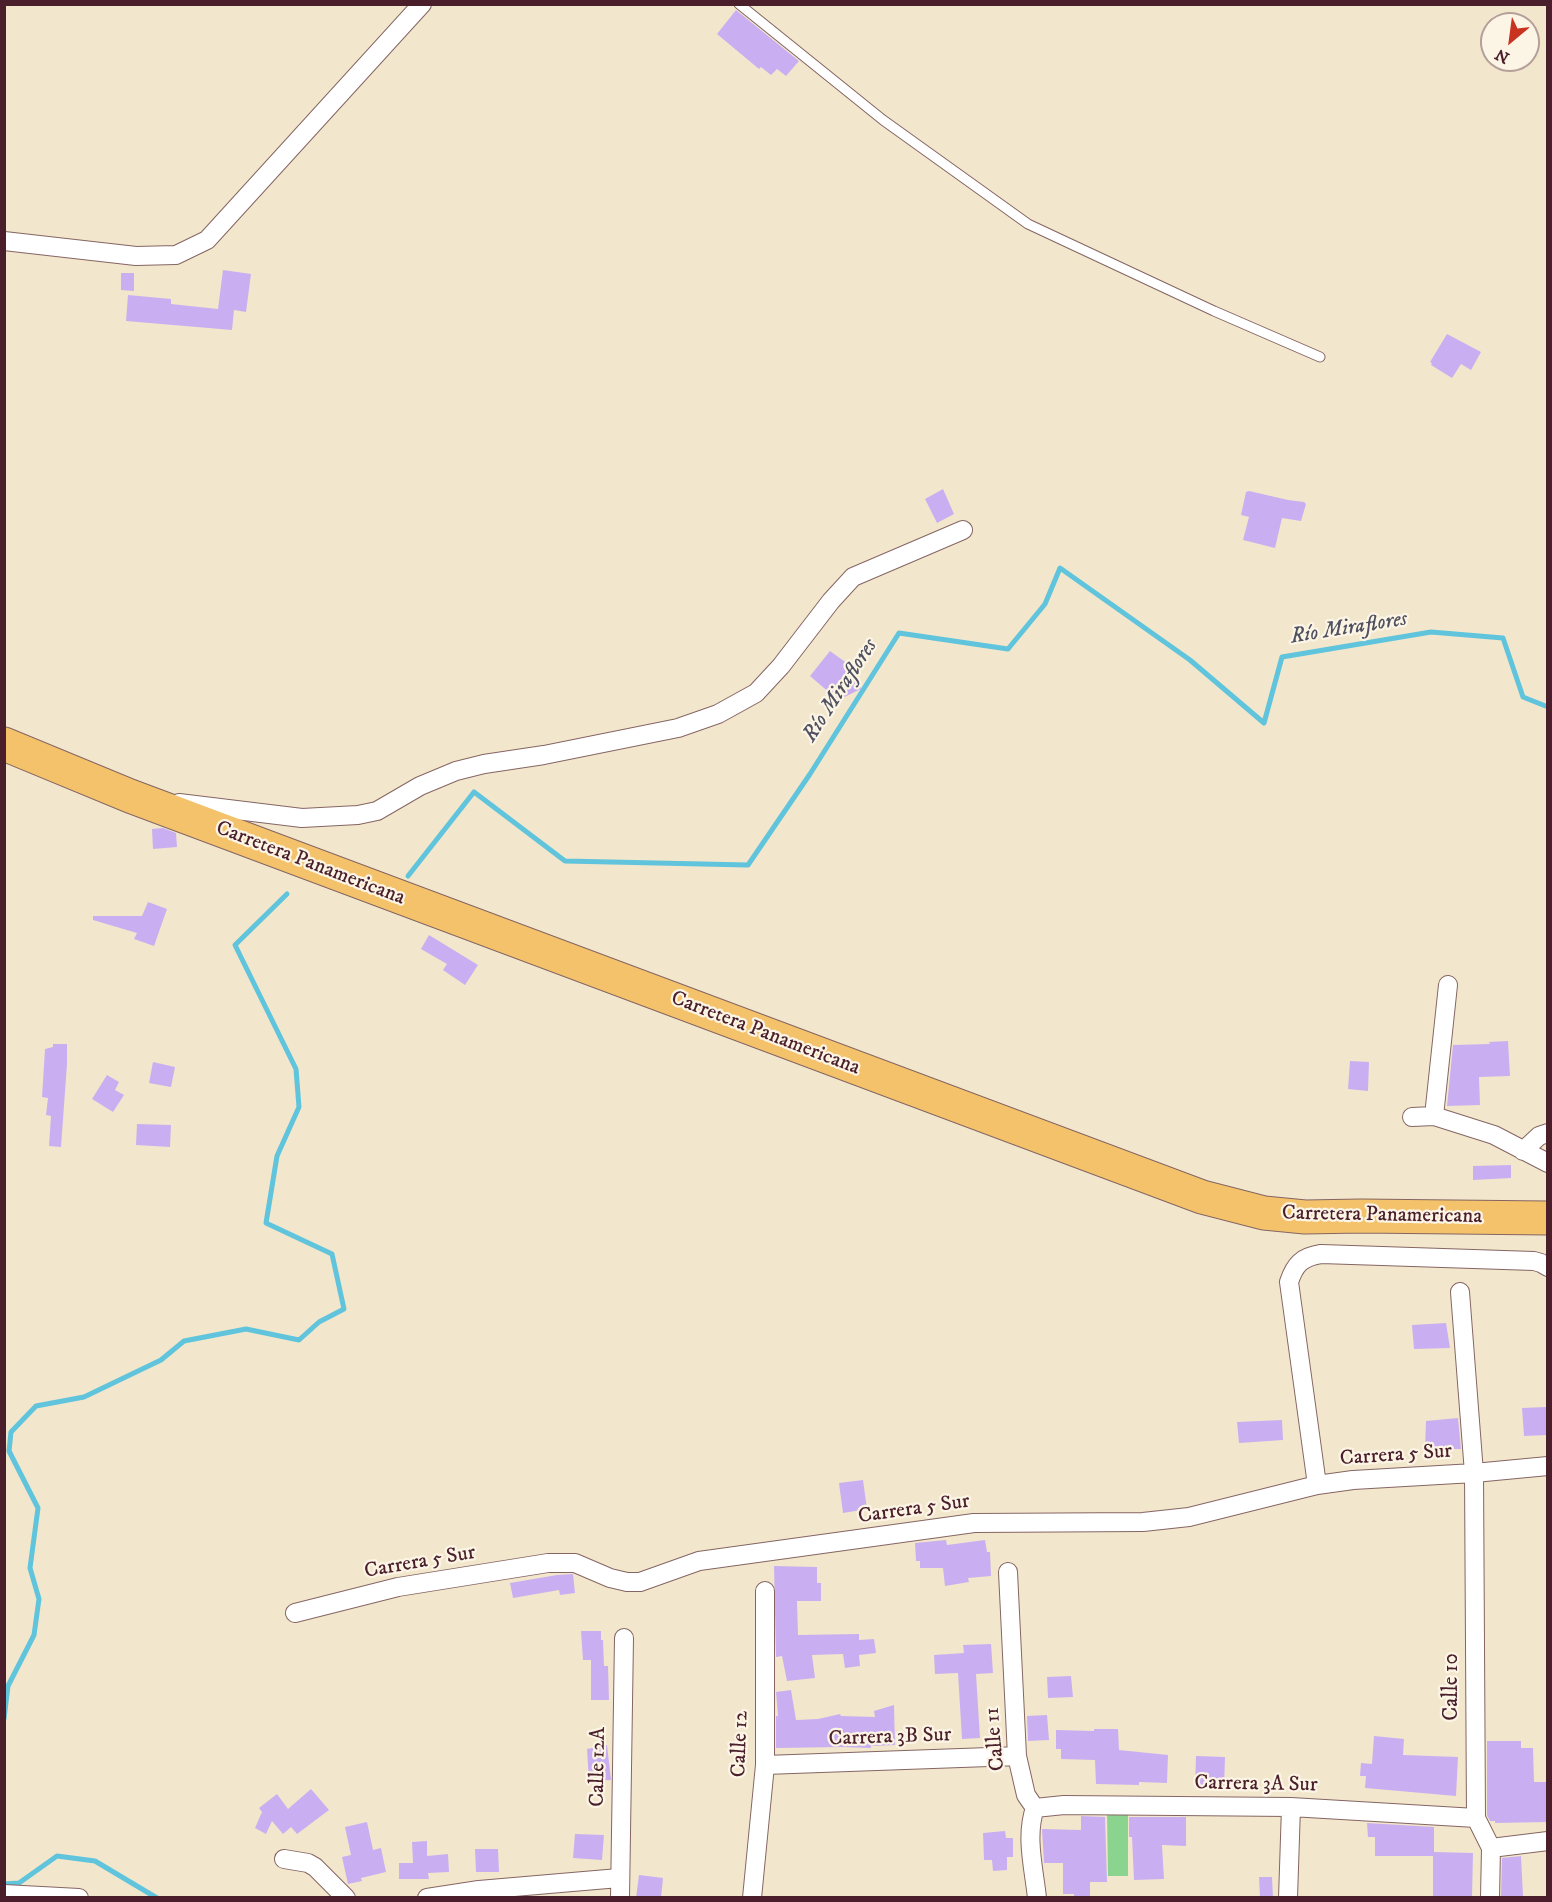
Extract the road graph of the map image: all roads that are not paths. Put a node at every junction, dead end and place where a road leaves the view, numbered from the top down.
1 (422, 4) edge
2 (739, 4) edge
3 (4, 241) edge
4 (1320, 357) dead end
5 (963, 530) dead end
6 (4, 744) edge
7 (130, 796) junction
8 (1448, 985) dead end
9 (1434, 1116) junction
10 (1412, 1117) dead end
11 (1548, 1133) edge
12 (1523, 1151) junction
13 (1548, 1163) edge
14 (1548, 1218) edge
15 (1548, 1267) edge
16 (1460, 1292) dead end
17 (1548, 1466) edge
18 (1474, 1473) junction
19 (1317, 1485) junction
20 (1008, 1572) dead end
21 (765, 1591) dead end
22 (295, 1613) dead end
23 (624, 1638) dead end
24 (1017, 1756) junction
25 (765, 1766) junction
26 (1291, 1807) junction
27 (1035, 1808) junction
28 (1476, 1818) junction
29 (1548, 1841) edge
30 (1491, 1848) junction
31 (284, 1859) dead end
32 (619, 1878) junction
33 (4, 1894) edge
34 (79, 1898) edge
35 (346, 1898) edge
36 (427, 1898) edge
37 (620, 1898) edge
38 (752, 1898) edge
39 (1037, 1898) edge
40 (1288, 1898) edge
41 (1490, 1898) edge

1 - 3 street
2 - 4 lane
5 - 7 street
6 - 7 highway, Carretera Panamericana
7 - 14 highway, Carretera Panamericana
8 - 9 street
9 - 10 street
9 - 12 street
11 - 12 street
12 - 13 street
15 - 19 street
16 - 18 street, Calle 10
17 - 18 street, Carrera 5 Sur
18 - 19 street, Carrera 5 Sur
18 - 28 street, Calle 10
19 - 22 street, Carrera 5 Sur
20 - 24 street, Calle 11
21 - 25 street, Calle 12
23 - 32 street, Calle 12A
24 - 25 street, Carrera 3B Sur
24 - 27 street, Calle 11
25 - 38 street, Calle 12
26 - 27 street, Carrera 3A Sur
26 - 28 street, Carrera 3A Sur
26 - 40 street
27 - 39 street
28 - 30 street, Calle 10
29 - 30 street
30 - 41 street, Calle 10
31 - 35 street
32 - 36 street
32 - 37 street, Calle 12A
33 - 34 street

